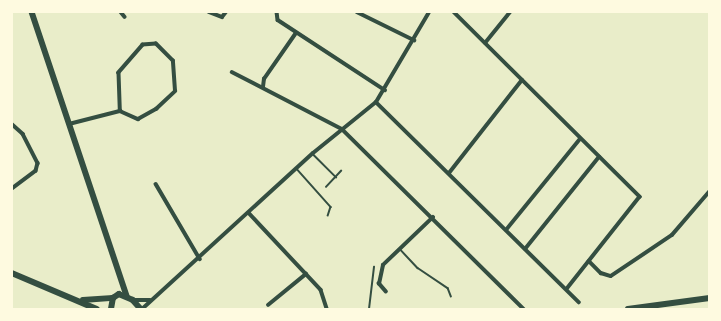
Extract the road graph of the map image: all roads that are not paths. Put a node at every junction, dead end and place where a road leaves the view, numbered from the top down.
1 (32, 12) edge
2 (121, 12) edge
3 (209, 12) edge
4 (226, 12) edge
5 (277, 12) edge
6 (357, 12) edge
7 (430, 12) edge
8 (454, 12) edge
9 (510, 12) edge
10 (125, 17) dead end
11 (296, 33) junction
12 (414, 40) junction
13 (485, 43) junction
14 (232, 72) dead end
15 (522, 80) junction
16 (263, 87) junction
17 (386, 90) junction
18 (376, 102) junction
19 (120, 111) junction
20 (12, 124) edge
21 (69, 124) junction
22 (342, 129) junction
23 (580, 139) junction
24 (313, 153) junction
25 (599, 157) junction
26 (296, 168) junction
27 (341, 171) dead end
28 (449, 173) junction
29 (336, 177) junction
30 (156, 184) dead end
31 (326, 187) dead end
32 (12, 189) edge
33 (709, 192) edge
34 (249, 213) junction
35 (328, 216) dead end
36 (433, 217) junction
37 (506, 230) junction
38 (400, 249) junction
39 (526, 249) junction
40 (200, 259) junction
41 (589, 261) junction
42 (374, 267) dead end
43 (12, 273) edge
44 (306, 274) junction
45 (119, 281) junction
46 (567, 289) junction
47 (386, 292) dead end
48 (119, 294) junction
49 (127, 296) junction
50 (451, 296) dead end
51 (113, 298) junction
52 (709, 298) edge
53 (75, 299) junction
54 (134, 300) junction
55 (150, 300) junction
56 (579, 302) dead end
57 (268, 305) dead end
58 (527, 308) edge
59 (97, 309) edge
60 (111, 309) edge
61 (141, 309) edge
62 (327, 309) edge
63 (369, 309) edge
64 (628, 309) edge

1 - 21 main road
2 - 10 street
3 - 4 street
5 - 11 street
6 - 12 street
7 - 12 street
8 - 13 street
9 - 13 street
11 - 16 street
11 - 17 street
12 - 17 street
13 - 15 street
14 - 16 street
15 - 23 street
15 - 28 street
16 - 22 street
17 - 18 street
18 - 22 street
18 - 28 street
19 - 19 street
19 - 21 street
20 - 32 street
21 - 45 main road
22 - 24 street
22 - 36 street
23 - 25 street
23 - 37 street
24 - 26 street
24 - 29 lane
25 - 39 street
25 - 41 street
26 - 34 street
26 - 35 lane
27 - 29 lane
28 - 37 street
29 - 31 lane
30 - 40 street
33 - 41 street
34 - 40 street
34 - 44 street
36 - 38 street
36 - 58 street
37 - 39 street
38 - 47 street
38 - 50 lane
39 - 46 street
40 - 55 street
41 - 46 street
42 - 63 lane
43 - 53 main road
44 - 57 street
44 - 62 street
45 - 48 main road
45 - 49 main road
46 - 56 street
48 - 49 main road
48 - 51 main road
49 - 54 main road
51 - 53 main road
51 - 60 main road
52 - 64 main road
53 - 59 main road
54 - 55 street
54 - 61 main road
55 - 61 street

